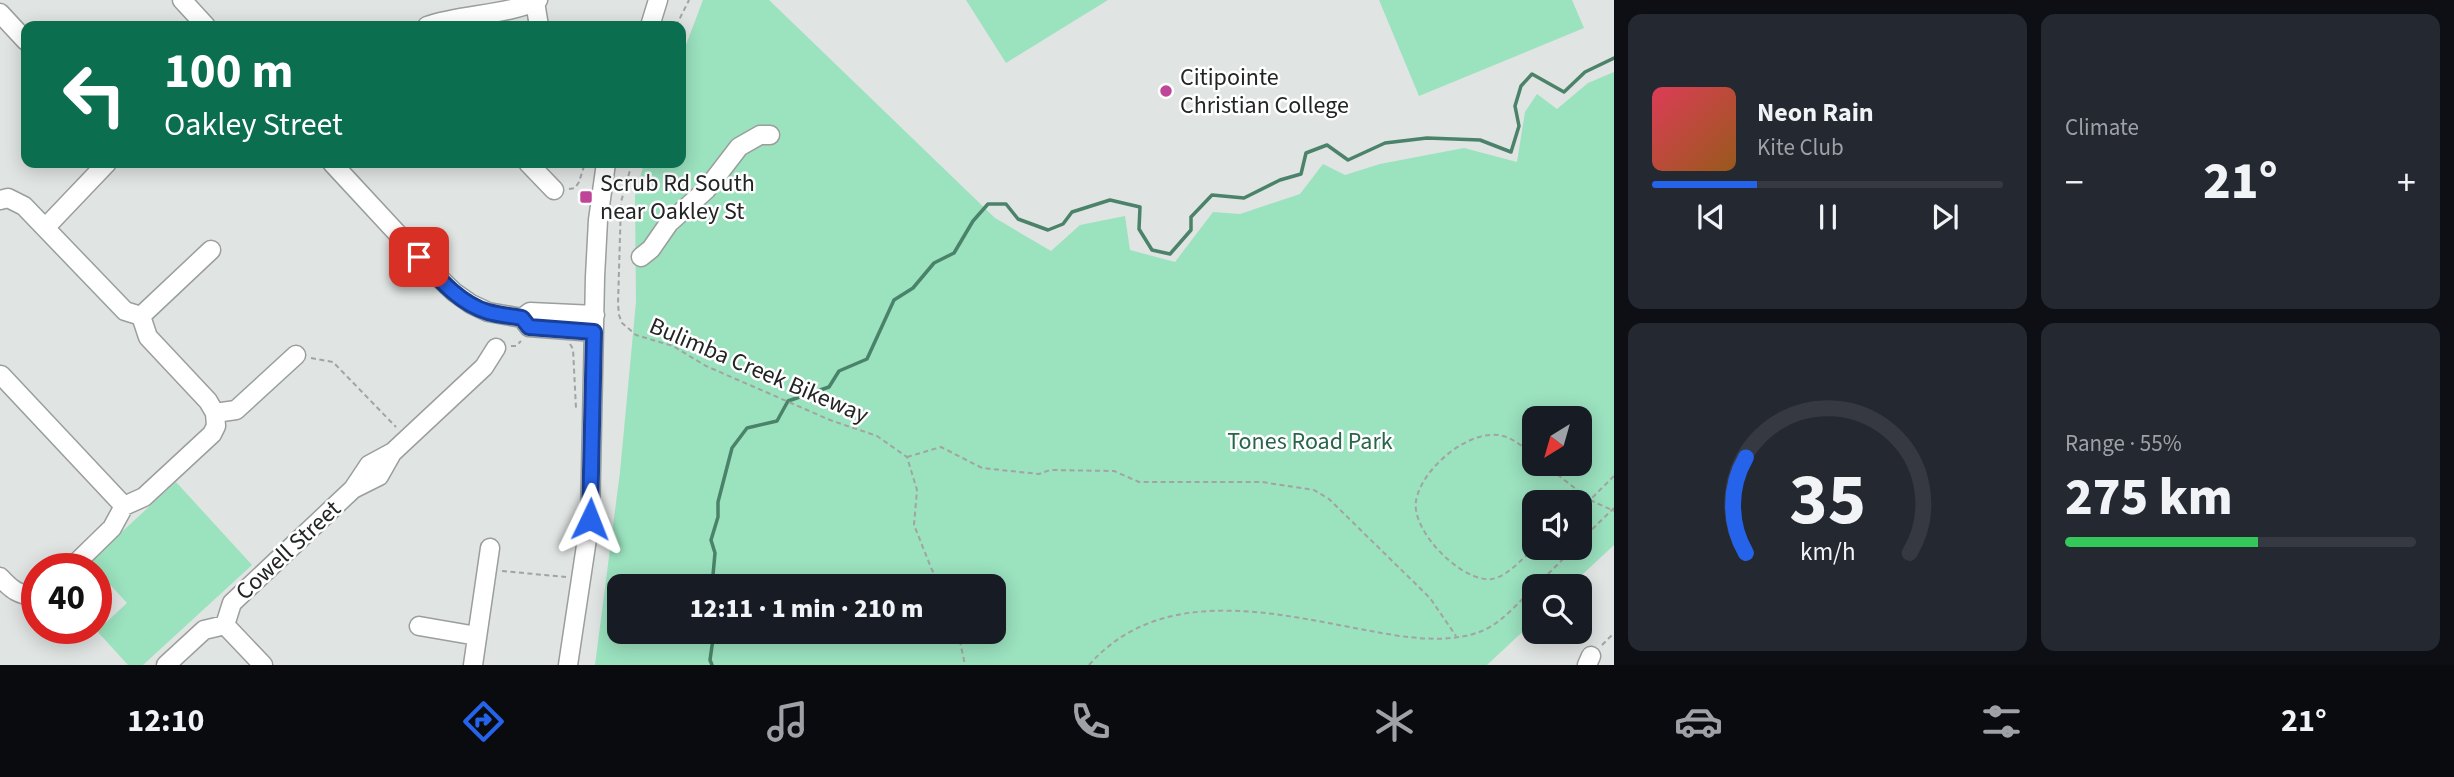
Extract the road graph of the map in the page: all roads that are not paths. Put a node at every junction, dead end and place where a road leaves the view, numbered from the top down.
1 (182, 0) edge
2 (658, 0) edge
3 (536, 1) edge
4 (0, 13) edge
5 (201, 21) edge
6 (441, 21) edge
7 (538, 21) edge
8 (652, 21) edge
9 (21, 36) edge
10 (771, 135) dead end
11 (102, 168) edge
12 (337, 168) edge
13 (533, 168) edge
14 (606, 168) edge
15 (554, 190) road end
16 (0, 200) edge
17 (44, 228) junction
18 (211, 250) dead end
19 (641, 257) dead end
20 (141, 316) junction
21 (525, 322) junction
22 (594, 323) junction
23 (496, 348) road end
24 (296, 355) road end
25 (1, 375) edge
26 (215, 413) junction
27 (124, 506) junction
28 (490, 548) dead end
29 (86, 553) edge
30 (0, 577) edge
31 (21, 595) edge
32 (225, 625) junction
33 (419, 626) dead end
34 (477, 636) junction
35 (166, 665) edge
36 (263, 665) edge
37 (473, 665) edge
38 (568, 665) edge

1 - 5 street
2 - 8 street
3 - 6 street
3 - 7 street
4 - 9 street
10 - 19 street
11 - 17 street
12 - 21 street
13 - 15 street
14 - 22 street
16 - 17 street
17 - 20 street
18 - 20 street
20 - 26 street
21 - 22 street
21 - 22 street
22 - 38 street
23 - 32 street, Cowell Street
24 - 26 street
25 - 27 street
26 - 27 street
27 - 29 street
28 - 34 street
30 - 31 street
32 - 35 street, Cowell Street
32 - 36 street
33 - 34 street
34 - 37 street

